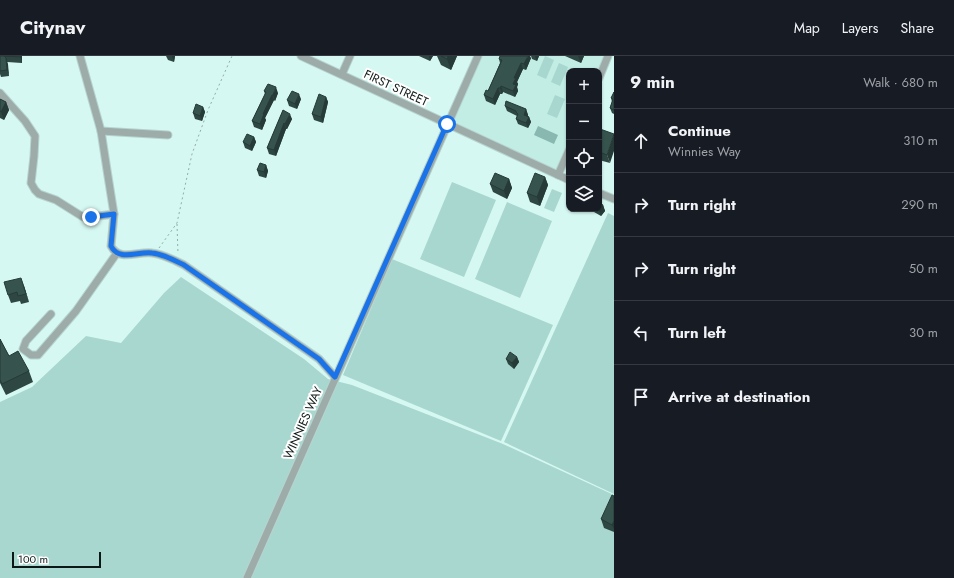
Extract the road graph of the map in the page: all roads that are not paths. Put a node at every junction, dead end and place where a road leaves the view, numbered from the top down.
1 (80, 56) edge
2 (301, 56) edge
3 (350, 56) edge
4 (478, 56) edge
5 (608, 56) edge
6 (602, 71) edge
7 (342, 74) junction
8 (0, 93) edge
9 (447, 124) junction
10 (101, 131) junction
11 (168, 135) dead end
12 (566, 157) edge
13 (558, 175) junction
14 (566, 179) edge
15 (602, 194) edge
16 (614, 199) edge
17 (114, 214) junction
18 (117, 252) junction
19 (52, 314) dead end
20 (335, 377) junction
21 (247, 578) edge

1 - 10 street
2 - 7 street, FIRST STREET
3 - 7 street
4 - 9 street, WINNIES WAY
5 - 6 street
7 - 9 street, FIRST STREET
8 - 17 street
9 - 13 street, FIRST STREET
9 - 20 street, WINNIES WAY
10 - 11 street
10 - 17 street
12 - 13 street
13 - 14 street, FIRST STREET
15 - 16 street
17 - 18 street
18 - 19 street
18 - 20 street
20 - 21 street, WINNIES WAY

